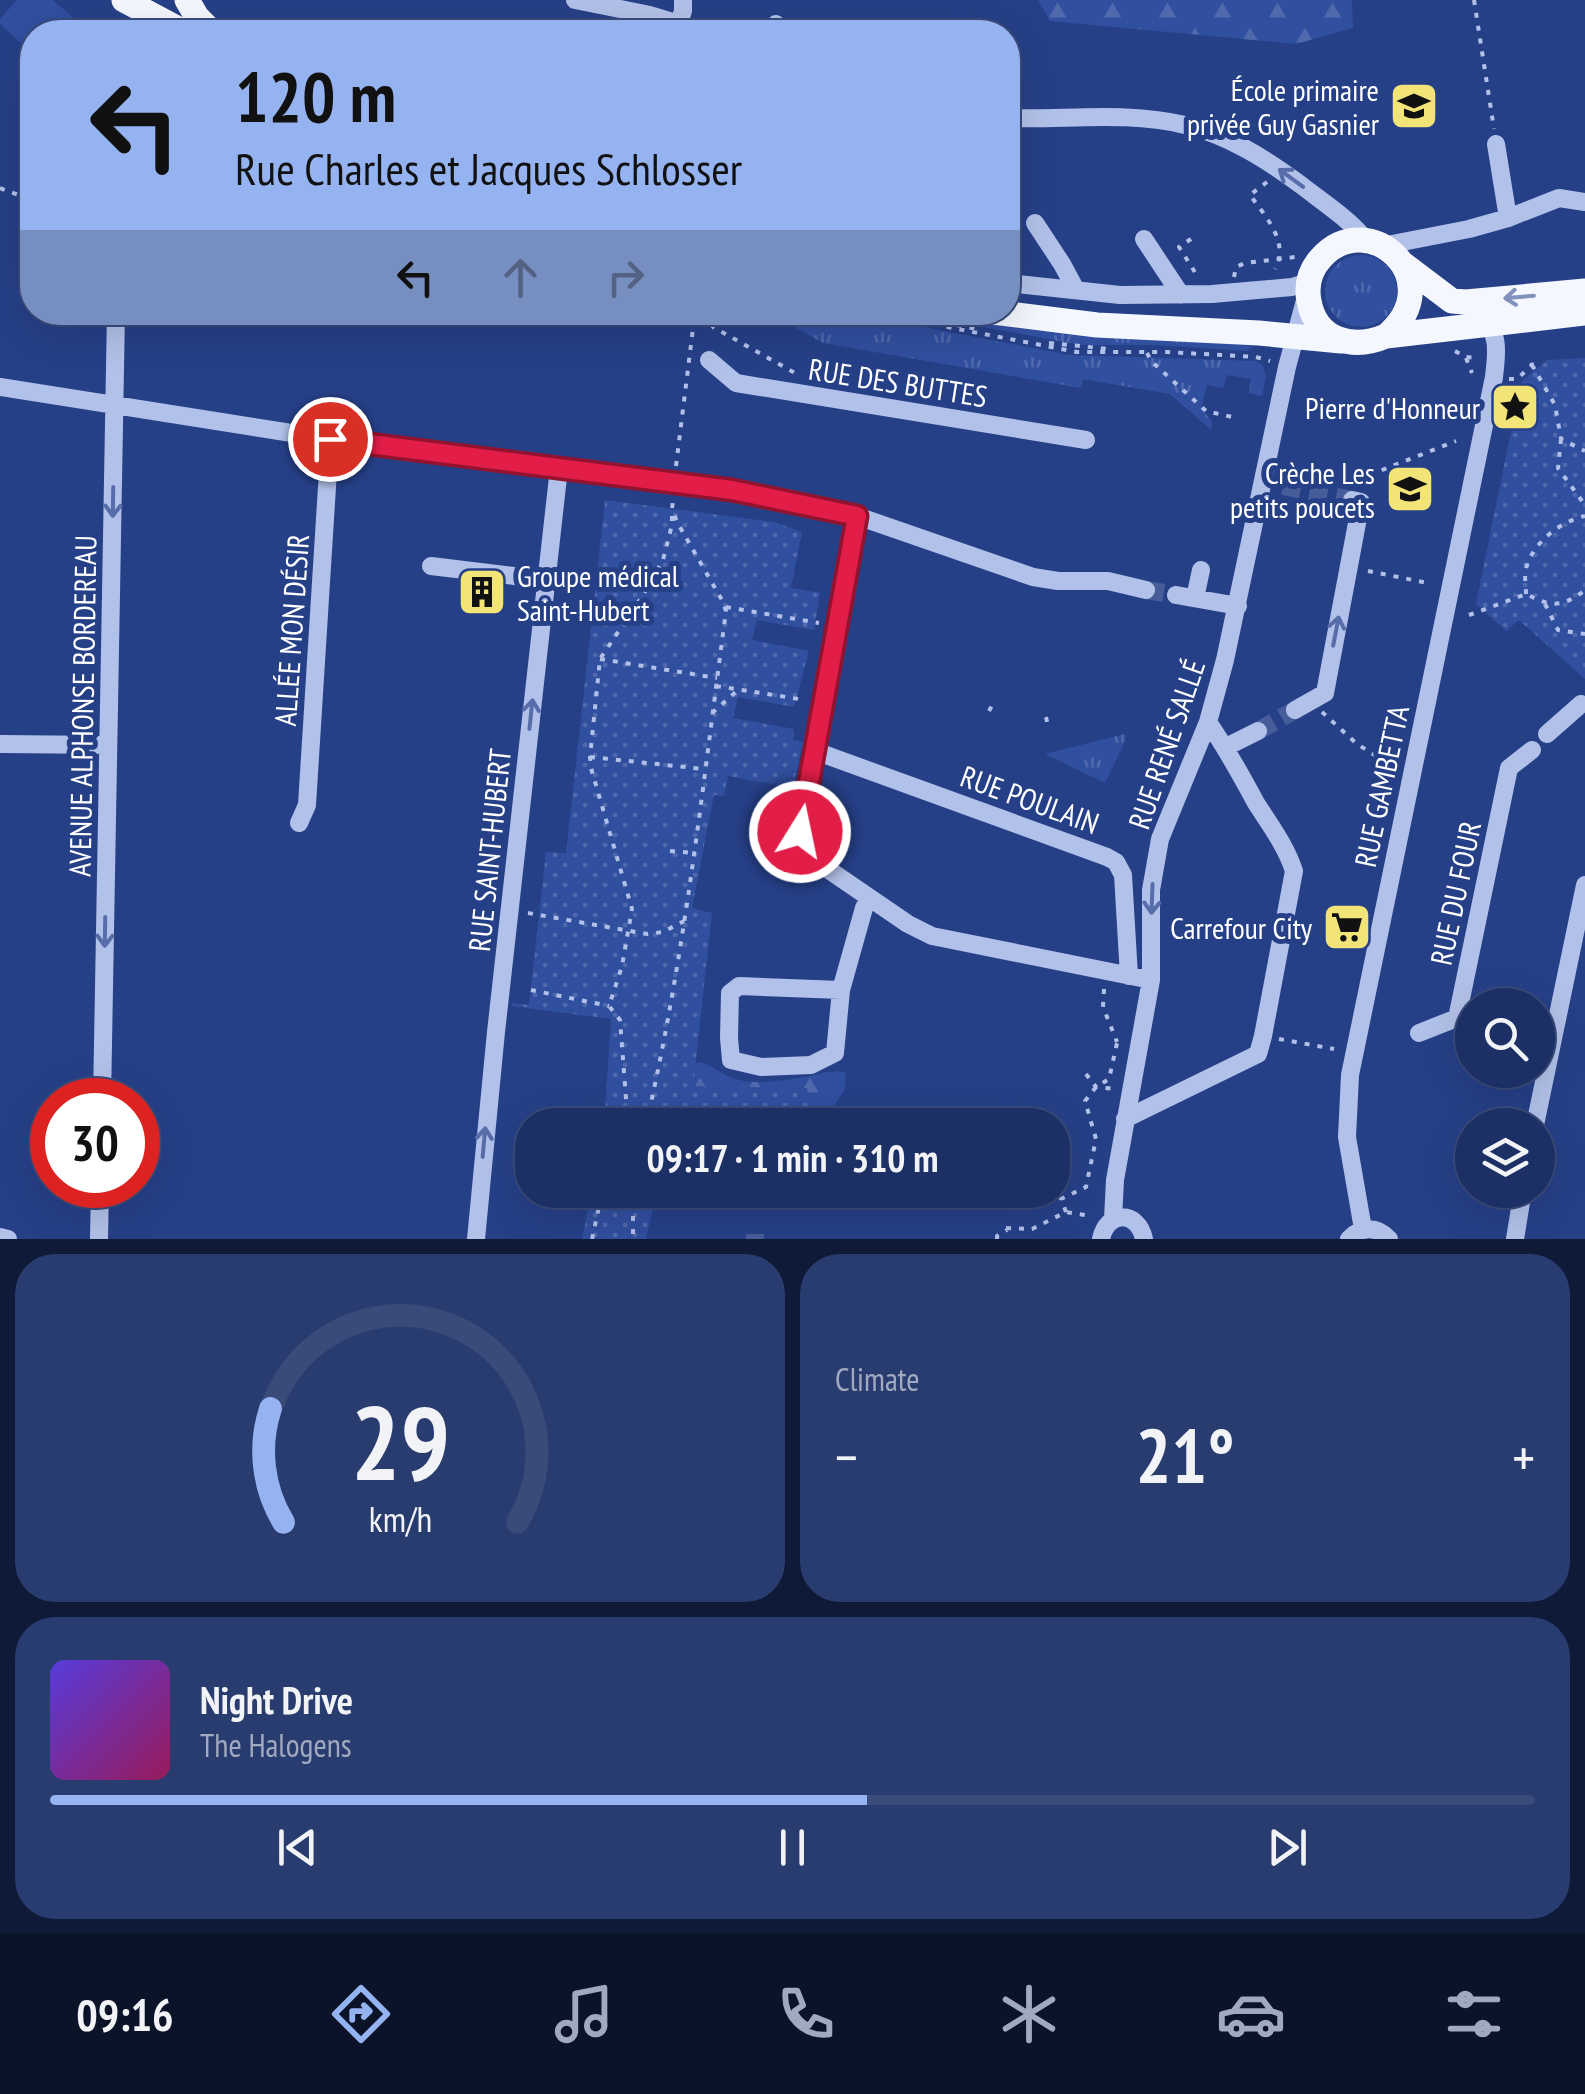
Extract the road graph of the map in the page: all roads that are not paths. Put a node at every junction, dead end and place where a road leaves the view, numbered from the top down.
1 (575, 0) edge
2 (145, 4) edge
3 (167, 20) edge
4 (666, 20) edge
5 (1020, 115) edge
6 (1496, 144) road end
7 (1585, 202) edge
8 (1508, 218) junction
9 (1035, 222) dead end
10 (1144, 240) dead end
11 (1385, 251) junction
12 (1020, 284) edge
13 (1308, 287) junction
14 (1076, 290) junction
15 (1585, 291) edge
16 (1181, 296) junction
17 (1452, 301) junction
18 (1585, 313) edge
19 (1020, 315) edge
20 (116, 325) edge
21 (1491, 326) junction
22 (1456, 329) junction
23 (1258, 333) junction
24 (1386, 336) junction
25 (1294, 338) junction
26 (1342, 341) junction
27 (1494, 356) junction
28 (708, 360) dead end
29 (0, 387) edge
30 (115, 405) junction
31 (330, 439) junction
32 (1086, 440) dead end
33 (559, 468) junction
34 (1357, 501) road end
35 (857, 516) junction
36 (431, 566) dead end
37 (1201, 570) dead end
38 (548, 580) junction
39 (1146, 590) tunnel mouth
40 (1238, 606) junction
41 (832, 627) junction
42 (853, 639) dead end
43 (1581, 704) dead end
44 (1303, 705) tunnel mouth
45 (1208, 722) junction
46 (1258, 731) tunnel mouth
47 (1547, 734) dead end
48 (0, 744) edge
49 (108, 745) junction
50 (1226, 747) junction
51 (1532, 750) dead end
52 (815, 751) junction
53 (299, 823) dead end
54 (1584, 894) edge
55 (870, 898) junction
56 (1129, 976) junction
57 (1151, 980) junction
58 (841, 990) junction
59 (1419, 1033) dead end
60 (102, 1078) edge
61 (1539, 1108) edge
62 (1125, 1119) junction
63 (100, 1208) edge
64 (1520, 1208) edge
65 (1113, 1219) junction
66 (1356, 1234) edge
67 (0, 1237) edge
68 (1100, 1238) edge
69 (8, 1239) edge
70 (99, 1239) edge
71 (476, 1239) edge
72 (1144, 1239) edge
73 (1389, 1239) edge
74 (1515, 1239) edge

1 - 4 street
2 - 3 main road
11 -> 5 street
6 - 8 street
7 - 8 street
8 - 11 street
9 - 14 street
10 - 16 street
11 - 13 main road
11 - 17 main road
11 - 24 main road
12 - 14 street
13 - 16 street
13 - 23 main road
13 - 25 street, RUE RENÉ SALLÉ
13 - 26 main road
14 - 16 street
15 -> 17 main road
17 - 21 street
18 - 21 main road
19 - 23 main road
20 - 30 street, AVENUE ALPHONSE BORDEREAU
21 - 22 main road
21 - 27 street, RUE GAMBETTA
22 - 24 main road
22 - 27 street
23 - 25 main road
24 - 26 main road
25 - 26 main road
25 - 40 street, RUE RENÉ SALLÉ
27 - 66 street, RUE GAMBETTA
28 - 32 street, RUE DES BUTTES
29 - 30 street
30 - 31 street
30 -> 49 street, AVENUE ALPHONSE BORDEREAU
31 - 33 street
31 - 53 street, ALLÉE MON DÉSIR
33 - 35 street
33 - 38 street, RUE SAINT-HUBERT
44 -> 34 street
35 - 39 street
35 - 41 street
36 - 38 street
37 - 40 street
71 -> 38 street, RUE SAINT-HUBERT
40 - 45 street, RUE RENÉ SALLÉ
41 - 42 street
41 - 52 street
43 - 47 street
45 - 50 street
45 -> 57 street, RUE RENÉ SALLÉ
46 - 50 street
48 - 49 street
49 -> 60 street, AVENUE ALPHONSE BORDEREAU
50 - 62 street
51 - 59 street, RUE DU FOUR
52 - 55 street
52 - 56 street, RUE POULAIN
54 - 61 street
55 - 56 street
55 - 58 street
56 - 57 street
57 - 62 street, RUE RENÉ SALLÉ
58 - 58 street
62 - 65 street, RUE RENÉ SALLÉ
63 - 70 street
64 - 74 street
65 - 68 street
65 - 72 street
66 - 73 street
67 - 69 street

